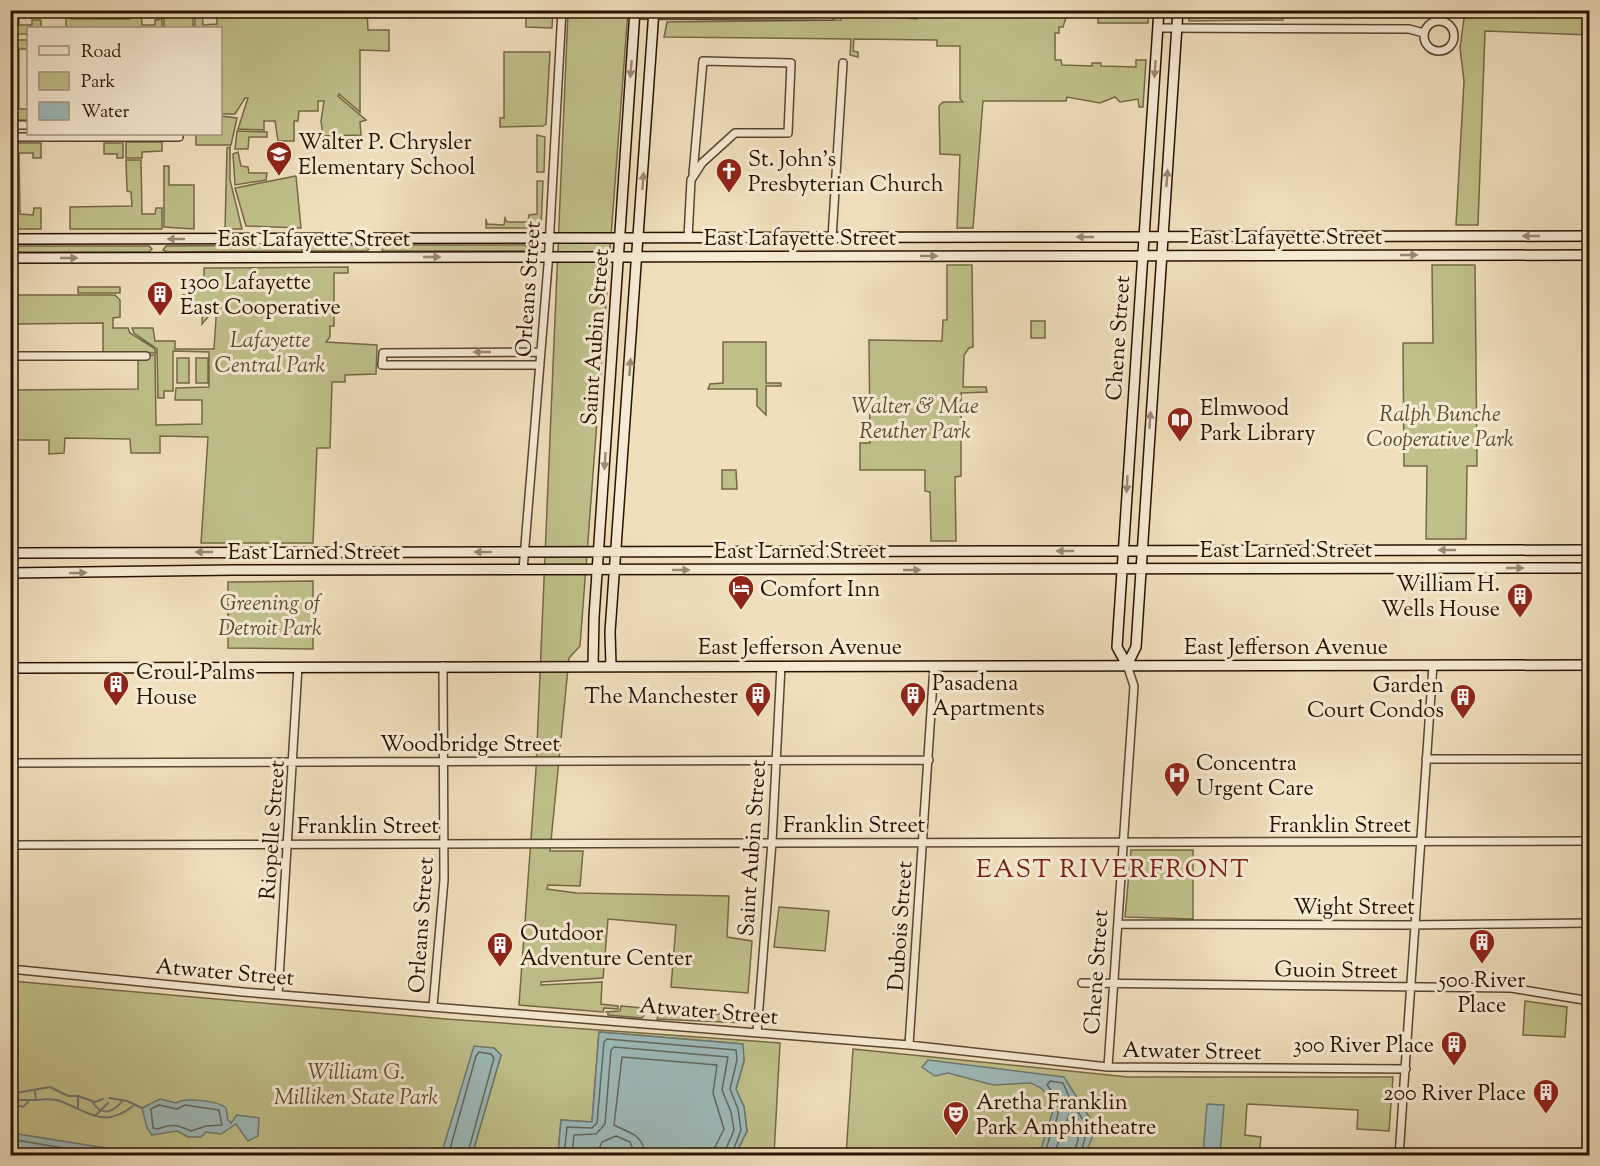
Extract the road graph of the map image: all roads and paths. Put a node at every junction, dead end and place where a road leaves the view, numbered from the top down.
1 (562, 10) edge
2 (1159, 10) edge
3 (1178, 10) edge
4 (635, 13) edge
5 (654, 13) edge
6 (831, 16) dead end
7 (1158, 28) junction
8 (1177, 28) junction
9 (1424, 33) junction
10 (843, 63) dead end
11 (10, 125) edge
12 (27, 125) edge
13 (105, 135) edge
14 (179, 135) edge
15 (10, 137) edge
16 (693, 174) junction
17 (1145, 214) junction
18 (1164, 217) junction
19 (621, 218) junction
20 (640, 219) junction
21 (1350, 236) junction
22 (1590, 236) edge
23 (1126, 237) junction
24 (1144, 237) junction
25 (1163, 237) junction
26 (1184, 237) junction
27 (375, 238) junction
28 (523, 238) junction
29 (549, 238) junction
30 (688, 238) junction
31 (746, 238) junction
32 (832, 238) junction
33 (950, 238) junction
34 (10, 239) edge
35 (156, 239) junction
36 (639, 239) junction
37 (656, 239) junction
38 (620, 240) junction
39 (1184, 255) junction
40 (1351, 255) junction
41 (1590, 255) edge
42 (549, 256) junction
43 (619, 256) junction
44 (638, 256) junction
45 (746, 256) junction
46 (950, 256) junction
47 (1123, 256) junction
48 (1143, 256) junction
49 (1161, 256) junction
50 (156, 257) junction
51 (375, 257) junction
52 (527, 257) junction
53 (660, 257) junction
54 (10, 258) edge
55 (617, 274) junction
56 (636, 276) junction
57 (1141, 276) junction
58 (1160, 277) junction
59 (458, 352) junction
60 (541, 352) junction
61 (10, 356) edge
62 (146, 356) dead end
63 (1136, 359) junction
64 (1154, 359) junction
65 (458, 365) junction
66 (540, 365) junction
67 (609, 402) junction
68 (627, 403) junction
69 (1130, 448) junction
70 (1148, 449) junction
71 (1125, 528) junction
72 (1144, 531) junction
73 (600, 532) junction
74 (618, 533) junction
75 (1101, 550) junction
76 (1143, 550) junction
77 (1160, 550) junction
78 (1355, 550) junction
79 (1487, 550) junction
80 (1590, 550) edge
81 (525, 551) junction
82 (598, 551) junction
83 (616, 551) junction
84 (634, 551) junction
85 (728, 551) junction
86 (876, 551) junction
87 (1123, 551) junction
88 (234, 552) junction
89 (450, 552) junction
90 (503, 552) junction
91 (10, 553) edge
92 (1487, 568) junction
93 (1590, 568) edge
94 (1101, 569) junction
95 (1142, 569) junction
96 (1159, 569) junction
97 (1355, 569) junction
98 (234, 570) junction
99 (523, 570) junction
100 (597, 570) junction
101 (614, 570) junction
102 (634, 570) junction
103 (728, 570) junction
104 (876, 570) junction
105 (1122, 570) junction
106 (450, 571) junction
107 (501, 571) junction
108 (10, 573) edge
109 (596, 588) junction
110 (613, 590) junction
111 (1121, 590) junction
112 (1140, 592) junction
113 (1118, 634) junction
114 (1137, 636) junction
115 (594, 638) junction
116 (610, 638) junction
117 (1127, 665) junction
118 (1432, 665) junction
119 (1590, 665) edge
120 (443, 666) junction
121 (593, 666) junction
122 (610, 666) junction
123 (781, 666) junction
124 (934, 666) junction
125 (298, 667) junction
126 (10, 668) edge
127 (1426, 759) junction
128 (1590, 759) edge
129 (776, 760) junction
130 (929, 760) junction
131 (294, 761) junction
132 (443, 761) junction
133 (10, 763) edge
134 (1590, 841) edge
135 (772, 842) junction
136 (923, 842) junction
137 (1123, 842) junction
138 (1421, 842) junction
139 (444, 843) junction
140 (288, 844) junction
141 (10, 845) edge
142 (1590, 922) edge
143 (1118, 924) junction
144 (1415, 924) junction
145 (10, 969) edge
146 (1082, 983) dead end
147 (1113, 985) junction
148 (1411, 988) junction
149 (278, 995) junction
150 (1590, 1001) edge
151 (433, 1006) junction
152 (757, 1032) junction
153 (909, 1045) junction
154 (1108, 1067) junction
155 (1406, 1069) junction
156 (1400, 1154) edge
157 (1590, 1155) edge

1 - 29 street, Orleans Street
2 - 7 street, Chene Street
3 - 8 street, Chene Street
4 - 5 street
4 -> 19 street, Saint Aubin Street
5 - 6 street
20 -> 5 street, Saint Aubin Street
7 - 8 street
7 -> 17 street, Chene Street
8 - 9 street
18 -> 8 street, Chene Street
9 - 9 street
10 - 32 street
11 - 12 street
13 - 14 street
13 - 15 street
16 - 16 street
16 - 30 street
17 - 18 street
17 - 24 street, Chene Street
18 - 25 street, Chene Street
19 - 20 street
19 - 38 street, Saint Aubin Street
20 - 36 street, Saint Aubin Street
22 -> 21 street, East Lafayette Street
21 - 26 street, East Lafayette Street
21 - 40 street
23 - 24 street, East Lafayette Street
23 -> 33 street, East Lafayette Street
23 - 47 street
24 - 25 street, East Lafayette Street
24 - 48 street, Chene Street
25 - 26 street, East Lafayette Street
25 - 49 street, Chene Street
26 - 39 street
27 - 28 street, East Lafayette Street
27 -> 35 street, East Lafayette Street
27 - 51 street
28 - 29 street, East Lafayette Street
28 - 52 street
29 - 38 street, East Lafayette Street
29 - 42 street, Orleans Street
30 - 31 street, East Lafayette Street
30 - 37 street, East Lafayette Street
31 - 32 street, East Lafayette Street
31 - 45 street
32 - 33 street, East Lafayette Street
33 - 46 street
34 - 35 street, East Lafayette Street
35 - 50 street
36 - 37 street, East Lafayette Street
36 - 38 street, East Lafayette Street
36 - 44 street, Saint Aubin Street
37 - 53 street
38 - 43 street, Saint Aubin Street
39 - 40 street, East Lafayette Street
39 - 49 street, East Lafayette Street
40 -> 41 street, East Lafayette Street
42 - 43 street, East Lafayette Street
42 - 52 street, East Lafayette Street
42 - 60 street, Orleans Street
43 - 44 street, East Lafayette Street
43 - 55 street, Saint Aubin Street
44 - 53 street, East Lafayette Street
44 - 56 street, Saint Aubin Street
45 -> 46 street, East Lafayette Street
45 - 53 street, East Lafayette Street
46 - 47 street, East Lafayette Street
47 - 48 street, East Lafayette Street
48 - 49 street, East Lafayette Street
48 - 57 street, Chene Street
49 - 58 street, Chene Street
50 - 51 street, East Lafayette Street
54 -> 50 street, East Lafayette Street
51 -> 52 street, East Lafayette Street
55 - 56 street
55 - 67 street, Saint Aubin Street
68 -> 56 street, Saint Aubin Street
57 - 58 street
57 - 63 street, Chene Street
58 - 64 street, Chene Street
60 -> 59 street
59 - 65 street
59 - 65 street
60 - 66 street, Orleans Street
61 - 62 street
63 - 64 street
63 - 69 street, Chene Street
70 -> 64 street, Chene Street
65 - 66 street
66 - 81 street, Orleans Street
67 - 68 street
67 -> 73 street, Saint Aubin Street
68 - 74 street, Saint Aubin Street
69 - 70 street
69 -> 71 street, Chene Street
70 - 72 street, Chene Street
71 - 72 street
71 - 87 street, Chene Street
72 - 76 street, Chene Street
73 - 74 street
73 - 82 street, Saint Aubin Street
74 - 83 street, Saint Aubin Street
75 -> 86 street, East Larned Street
75 - 87 street, East Larned Street
75 - 94 street
76 - 77 street, East Larned Street
76 - 87 street, East Larned Street
76 - 95 street, Chene Street
77 - 78 street, East Larned Street
77 - 96 street
79 -> 78 street, East Larned Street
78 - 97 street
79 - 80 street, East Larned Street
79 - 92 street
81 - 82 street, East Larned Street
81 - 90 street, East Larned Street
81 - 99 street, Orleans Street
82 - 83 street, East Larned Street
82 - 100 street, Saint Aubin Street
83 - 84 street, East Larned Street
83 - 101 street, Saint Aubin Street
84 - 85 street, East Larned Street
84 - 102 street
85 - 86 street, East Larned Street
85 - 103 street
86 - 104 street
87 - 105 street, Chene Street
88 - 89 street, East Larned Street
88 -> 91 street, East Larned Street
88 - 98 street
90 -> 89 street, East Larned Street
89 - 106 street
90 - 107 street
92 -> 93 street, East Larned Street
92 - 97 street, East Larned Street
104 -> 94 street, East Larned Street
94 - 105 street, East Larned Street
95 - 96 street, East Larned Street
95 - 105 street, East Larned Street
95 - 112 street, Chene Street
96 - 97 street, East Larned Street
98 - 106 street, East Larned Street
108 -> 98 street, East Larned Street
99 - 100 street, East Larned Street
99 - 107 street, East Larned Street
100 - 101 street, East Larned Street
100 - 109 street, Saint Aubin Street
101 - 102 street, East Larned Street
101 - 110 street, Saint Aubin Street
102 -> 103 street, East Larned Street
103 - 104 street, East Larned Street
105 - 111 street, Chene Street
106 - 107 street, East Larned Street
109 - 110 street
109 - 115 street, Saint Aubin Street
110 - 116 street, Saint Aubin Street
111 - 112 street
111 - 113 street, Chene Street
112 - 114 street, Chene Street
113 - 114 street
113 - 117 street, Chene Street
114 - 117 street, Chene Street
115 - 116 street
115 - 121 street, Saint Aubin Street
116 - 122 street, Saint Aubin Street
117 - 118 street, East Jefferson Avenue
117 - 124 street, East Jefferson Avenue
117 - 137 street, Chene Street
118 - 119 street, East Jefferson Avenue
118 - 127 street
120 - 121 street, East Jefferson Avenue
120 - 125 street, East Jefferson Avenue
120 - 132 street, Orleans Street
121 - 122 street, East Jefferson Avenue
122 - 123 street, East Jefferson Avenue
123 - 124 street, East Jefferson Avenue
123 - 129 street, Saint Aubin Street
124 - 130 street, Dubois Street
125 - 126 street, East Jefferson Avenue
125 - 131 street, Riopelle Street
127 - 128 street
127 - 138 street
129 - 130 street, Woodbridge Street
129 - 132 street, Woodbridge Street
129 - 135 street, Saint Aubin Street
130 - 136 street, Dubois Street
131 - 132 street, Woodbridge Street
131 - 133 street, Woodbridge Street
131 - 140 street, Riopelle Street
132 - 139 street, Orleans Street
134 - 138 street, Franklin Street
135 - 136 street, Franklin Street
135 - 139 street, Franklin Street
135 - 152 street, Saint Aubin Street
136 - 137 street, Franklin Street
136 - 153 street, Dubois Street
137 - 138 street, Franklin Street
137 - 143 street, Chene Street
138 - 144 street
139 - 140 street, Franklin Street
139 - 151 street, Orleans Street
140 - 141 street, Franklin Street
140 - 149 street, Riopelle Street
142 - 144 street, Wight Street
143 - 144 street, Wight Street
143 - 147 street, Chene Street
144 - 148 street
145 - 149 street, Atwater Street
146 - 147 street, Guoin Street
147 - 148 street, Guoin Street
147 - 154 street, Chene Street
148 - 150 street, Guoin Street
148 - 155 street
149 - 151 street, Atwater Street
151 - 152 street, Atwater Street
152 - 153 street, Atwater Street
153 - 154 street, Atwater Street
154 - 155 street, Atwater Street
155 - 156 street
156 - 157 street

